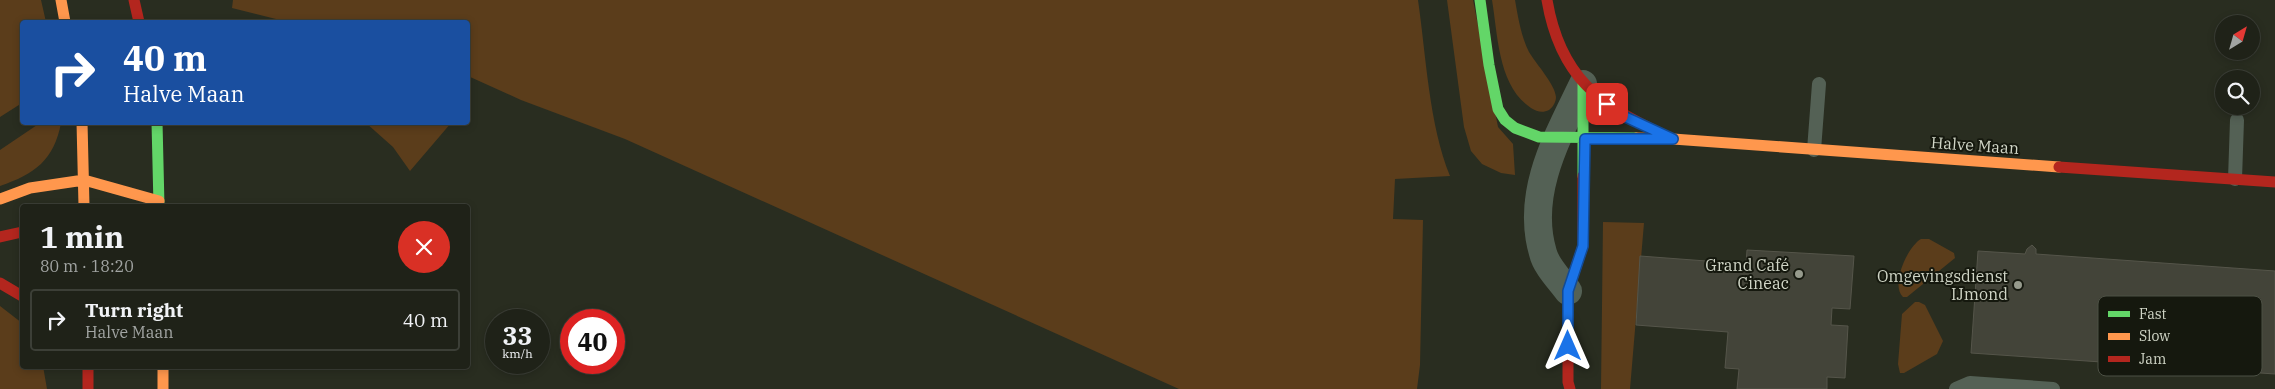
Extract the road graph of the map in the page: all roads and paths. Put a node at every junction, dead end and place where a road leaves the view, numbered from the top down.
1 (61, 0) edge
2 (134, 0) edge
3 (1480, 0) edge
4 (1547, 0) edge
5 (66, 20) edge
6 (139, 20) edge
7 (1583, 84) junction
8 (1819, 84) dead end
9 (2237, 120) dead end
10 (82, 125) edge
11 (157, 125) edge
12 (1557, 139) junction
13 (1585, 139) junction
14 (1673, 139) junction
15 (1814, 150) junction
16 (2235, 179) junction
17 (84, 180) junction
18 (2275, 182) edge
19 (0, 198) edge
20 (159, 203) edge
21 (84, 204) edge
22 (20, 232) edge
23 (0, 237) edge
24 (0, 283) edge
25 (1568, 291) junction
26 (20, 295) edge
27 (87, 369) edge
28 (163, 369) edge
29 (1567, 387) edge
30 (2007, 387) edge
31 (88, 389) edge
32 (163, 389) edge
33 (1956, 389) edge
34 (2049, 389) edge
35 (2053, 389) edge

1 - 5 main road
2 - 6 main road
3 - 12 main road, Halve Maan
4 - 7 main road, Halve Maan
7 - 12 street
7 - 13 main road
7 - 14 main road, Halve Maan
8 - 15 lane
9 - 16 lane
10 - 17 main road
11 - 20 main road
12 - 13 main road, Halve Maan
12 - 25 street
13 - 14 main road, Halve Maan
13 - 25 main road
14 - 15 main road, Halve Maan
15 - 16 main road, Halve Maan
16 - 18 main road, Halve Maan
17 - 19 main road
17 - 20 main road
17 - 21 main road
22 - 23 main road
24 - 26 main road
25 - 29 main road
27 - 31 main road
28 - 32 main road
30 - 33 lane
30 - 34 lane
34 - 35 lane

